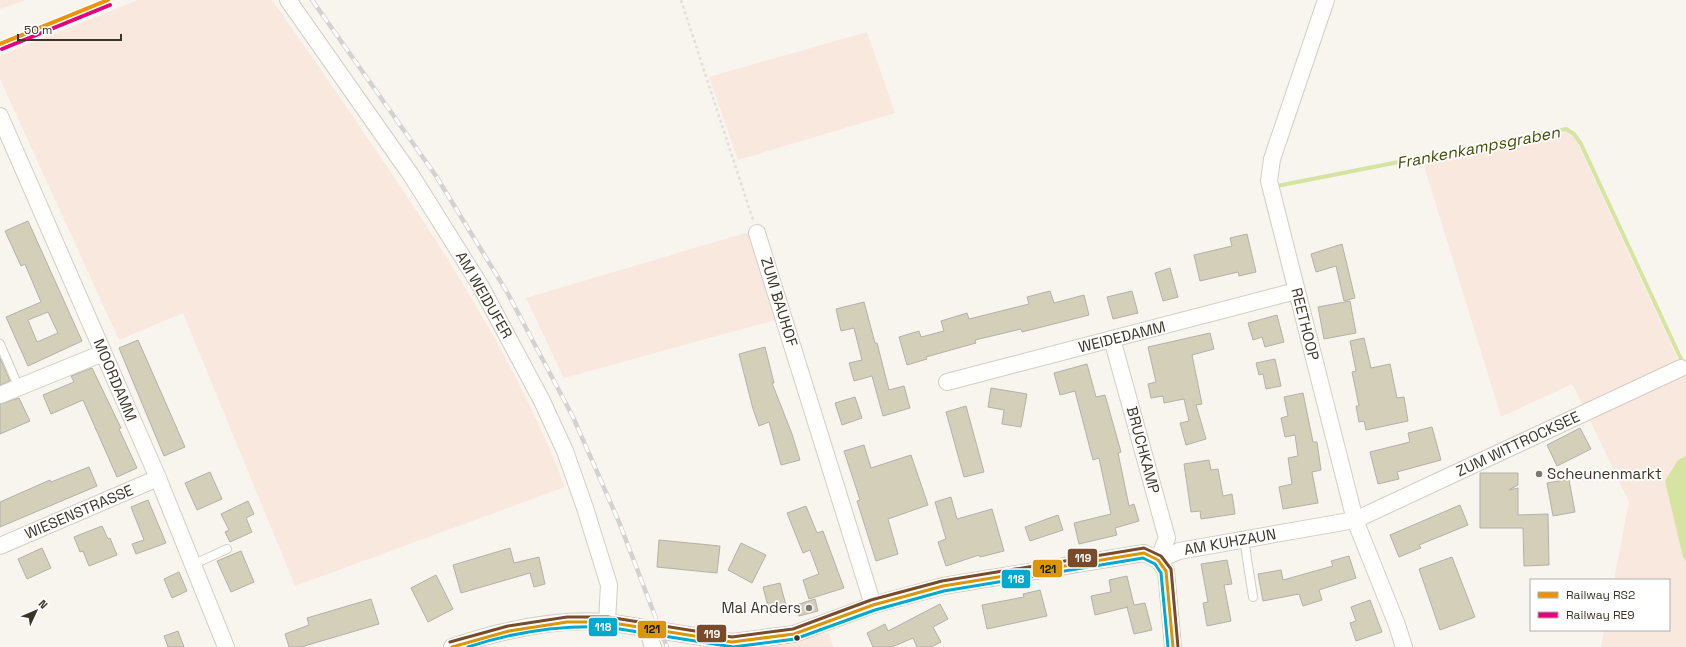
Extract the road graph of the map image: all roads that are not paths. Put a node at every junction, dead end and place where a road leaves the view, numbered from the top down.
1 (288, 0) edge
2 (1326, 0) edge
3 (0, 116) edge
4 (757, 233) road end
5 (1296, 292) junction
6 (1112, 339) junction
7 (0, 344) edge
8 (103, 353) junction
9 (1681, 368) dead end
10 (947, 382) dead end
11 (19, 388) junction
12 (0, 395) edge
13 (158, 478) junction
14 (1355, 520) junction
15 (1244, 539) junction
16 (0, 546) edge
17 (227, 549) dead end
18 (1158, 560) junction
19 (192, 565) junction
20 (1253, 597) dead end
21 (873, 605) junction
22 (607, 622) junction
23 (647, 628) junction
24 (226, 647) edge
25 (452, 647) edge
26 (653, 647) edge
27 (1172, 647) edge
28 (1404, 647) edge

1 - 22 street, AM WEIDUFER
2 - 5 street, REETHOOP
3 - 8 street, MOORDAMM
4 - 21 street, ZUM BAUHOF
5 - 6 street, WEIDEDAMM
5 - 14 street, REETHOOP
6 - 10 street, WEIDEDAMM
6 - 18 street, BRUCHKAMP
7 - 11 lane
8 - 11 street
8 - 13 street, MOORDAMM
9 - 14 street, ZUM WITTROCKSEE
11 - 12 street
13 - 16 street, WIESENSTRASSE
13 - 19 street, MOORDAMM
14 - 15 street, AM KUHZAUN
14 - 28 street, REETHOOP
15 - 18 street, AM KUHZAUN
15 - 20 lane
17 - 19 lane
18 - 21 street
18 - 27 street
19 - 24 street, MOORDAMM
21 - 23 street
22 - 23 street
22 - 25 street
23 - 26 street

